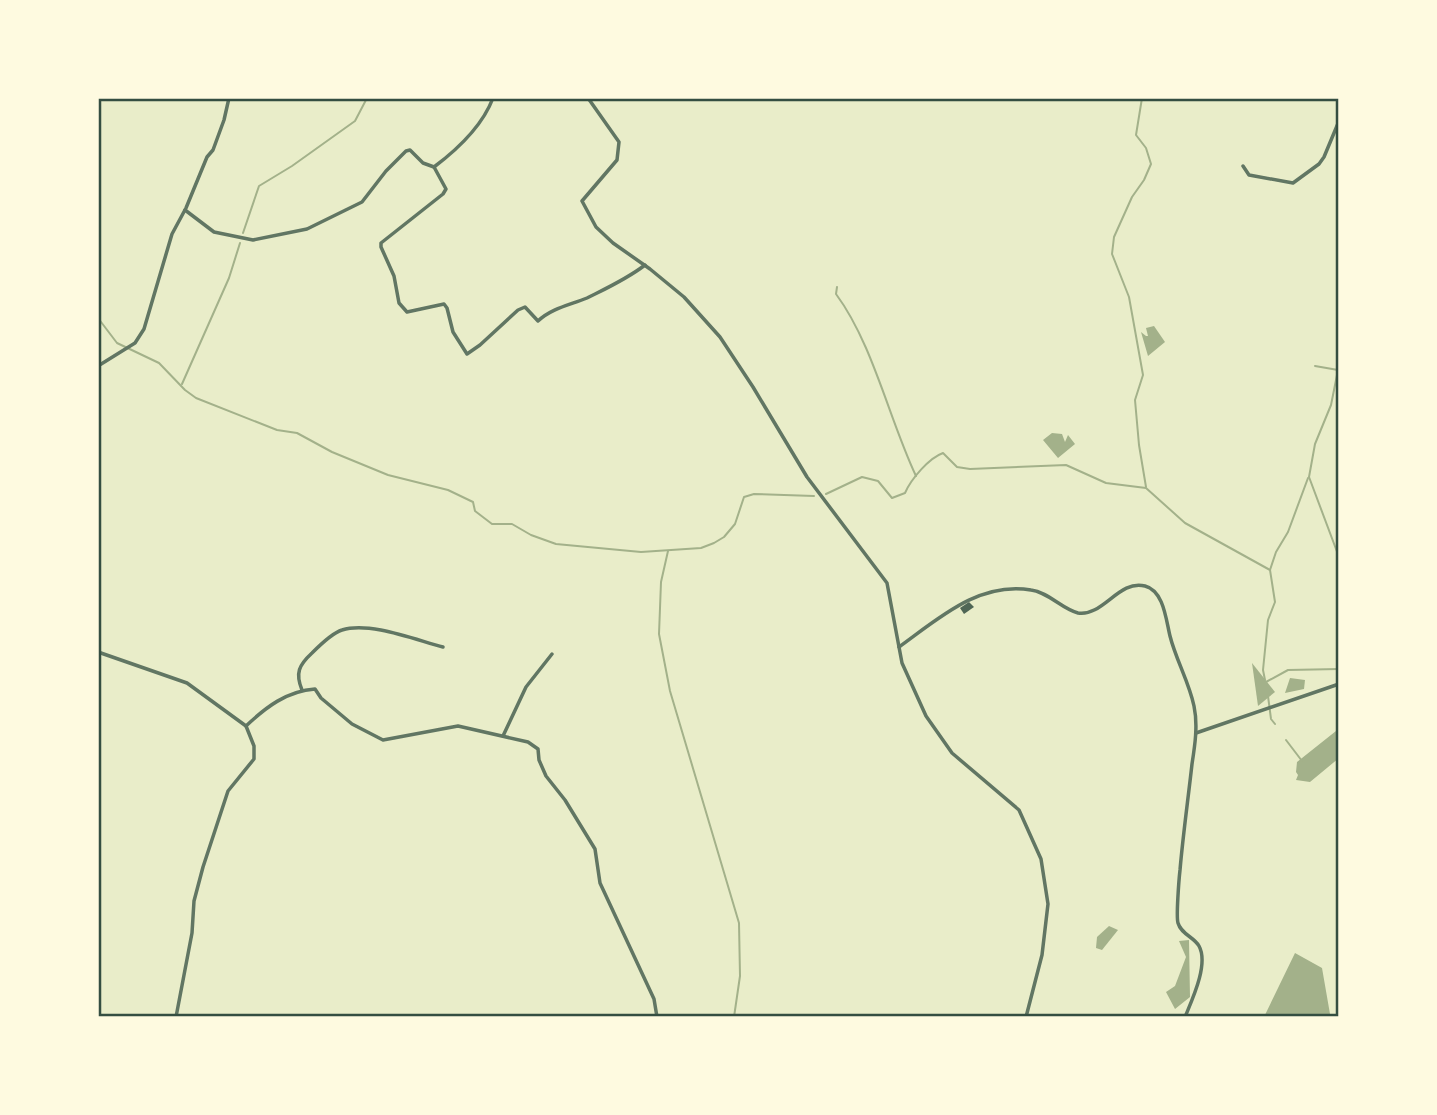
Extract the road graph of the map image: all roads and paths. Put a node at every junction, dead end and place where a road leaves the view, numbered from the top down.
1 (229, 98) edge
2 (493, 98) edge
3 (588, 98) edge
4 (1339, 121) edge
5 (1242, 166) dead end
6 (434, 167) junction
7 (185, 210) junction
8 (645, 265) junction
9 (98, 366) edge
10 (443, 647) dead end
11 (899, 648) junction
12 (98, 652) edge
13 (552, 654) dead end
14 (1339, 684) edge
15 (302, 690) junction
16 (246, 726) junction
17 (1196, 733) junction
18 (503, 736) junction
19 (176, 1017) edge
20 (657, 1017) edge
21 (1026, 1017) edge
22 (1185, 1017) edge

1 - 7 street
2 - 6 street
3 - 8 street
4 - 5 street
6 - 7 street
6 - 8 street
7 - 9 street
8 - 11 street
10 - 15 street
11 - 17 street
11 - 21 street
12 - 16 street
13 - 18 street
14 - 17 street
15 - 16 street
15 - 18 street
16 - 19 street
17 - 22 street
18 - 20 street

